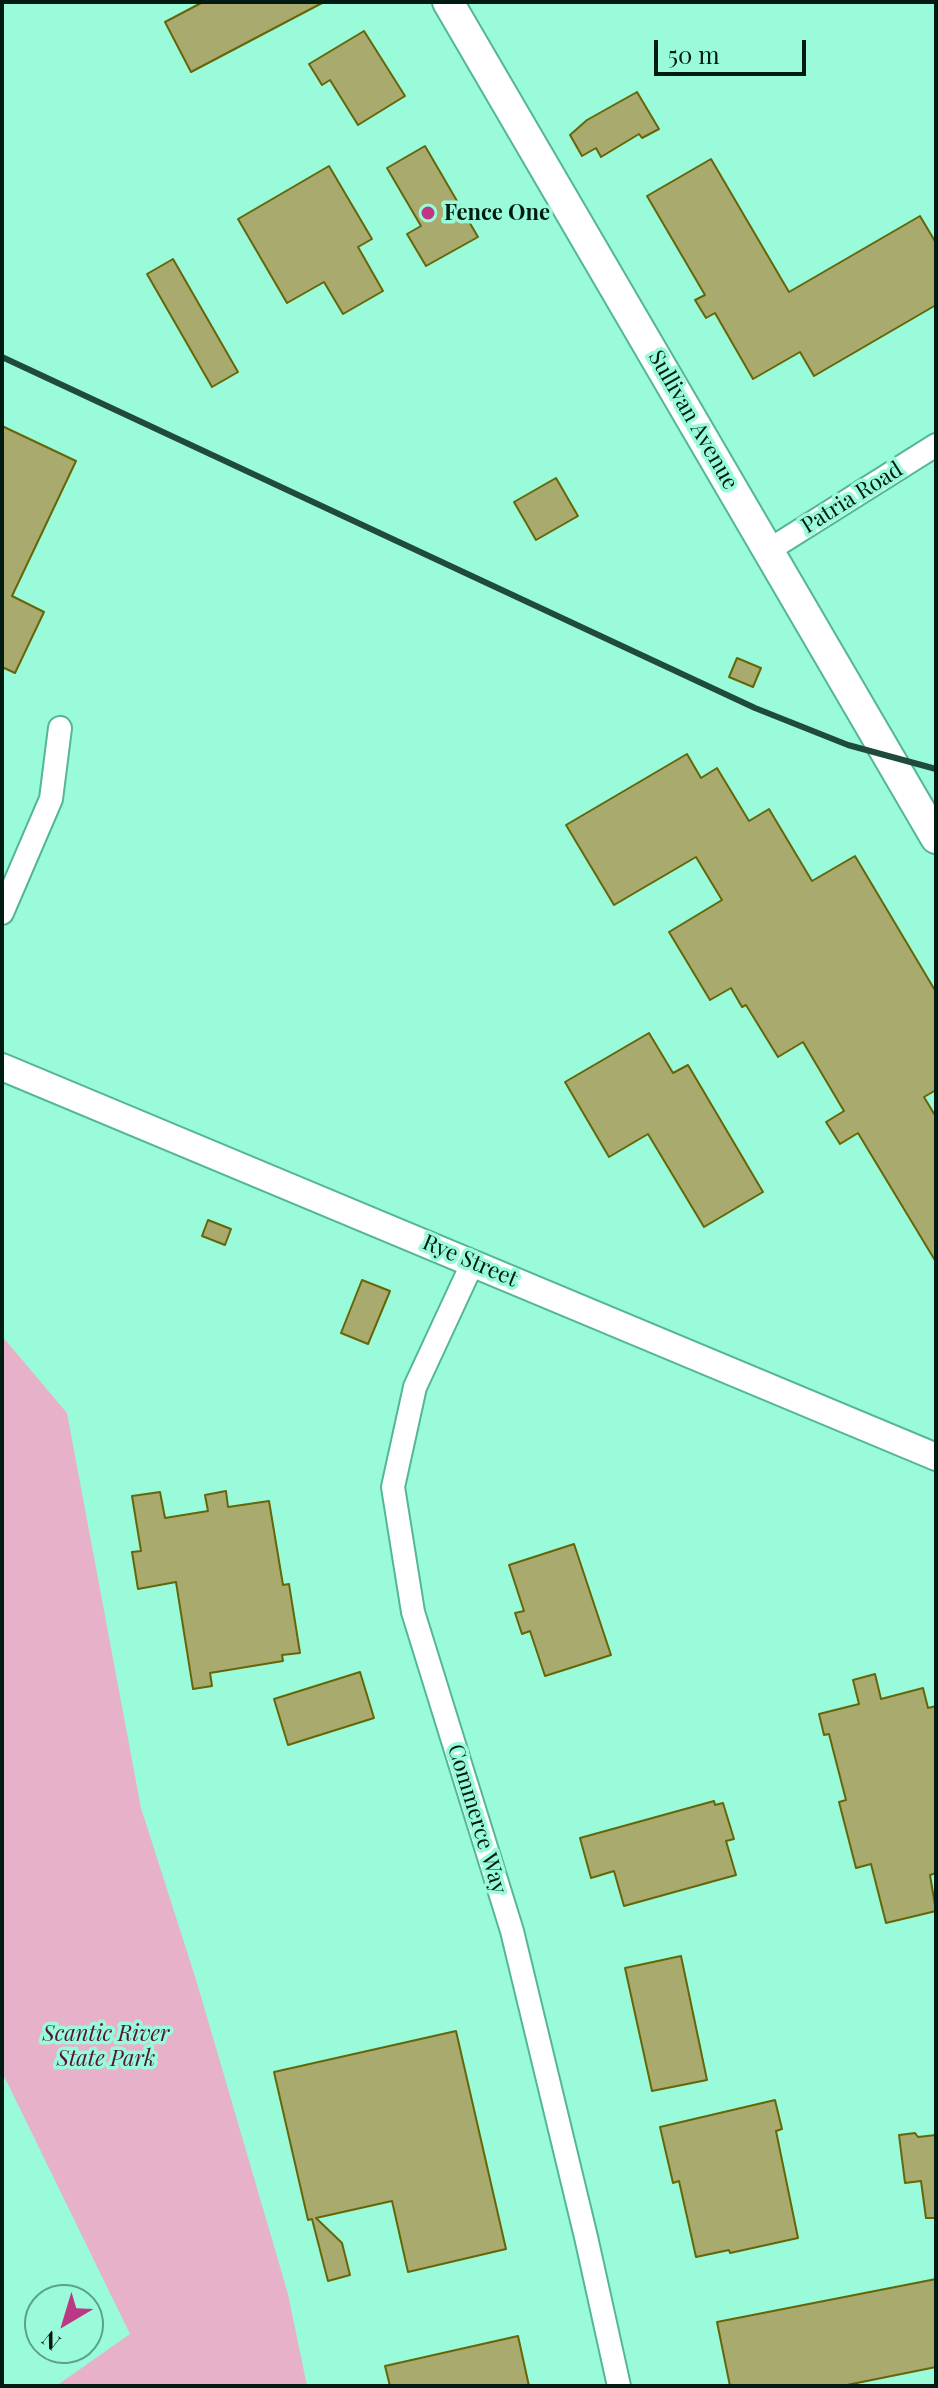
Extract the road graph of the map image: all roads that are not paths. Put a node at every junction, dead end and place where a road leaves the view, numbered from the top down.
1 (448, 2) edge
2 (936, 445) edge
3 (769, 550) junction
4 (60, 728) dead end
5 (936, 838) edge
6 (2, 913) edge
7 (2, 1067) edge
8 (473, 1262) junction
9 (936, 1457) edge
10 (619, 2386) edge

1 - 3 main road, Sullivan Avenue
2 - 3 street, Patria Road
3 - 5 main road, Sullivan Avenue
4 - 6 street
7 - 8 street, Rye Street
8 - 9 street, Rye Street
8 - 10 street, Commerce Way

